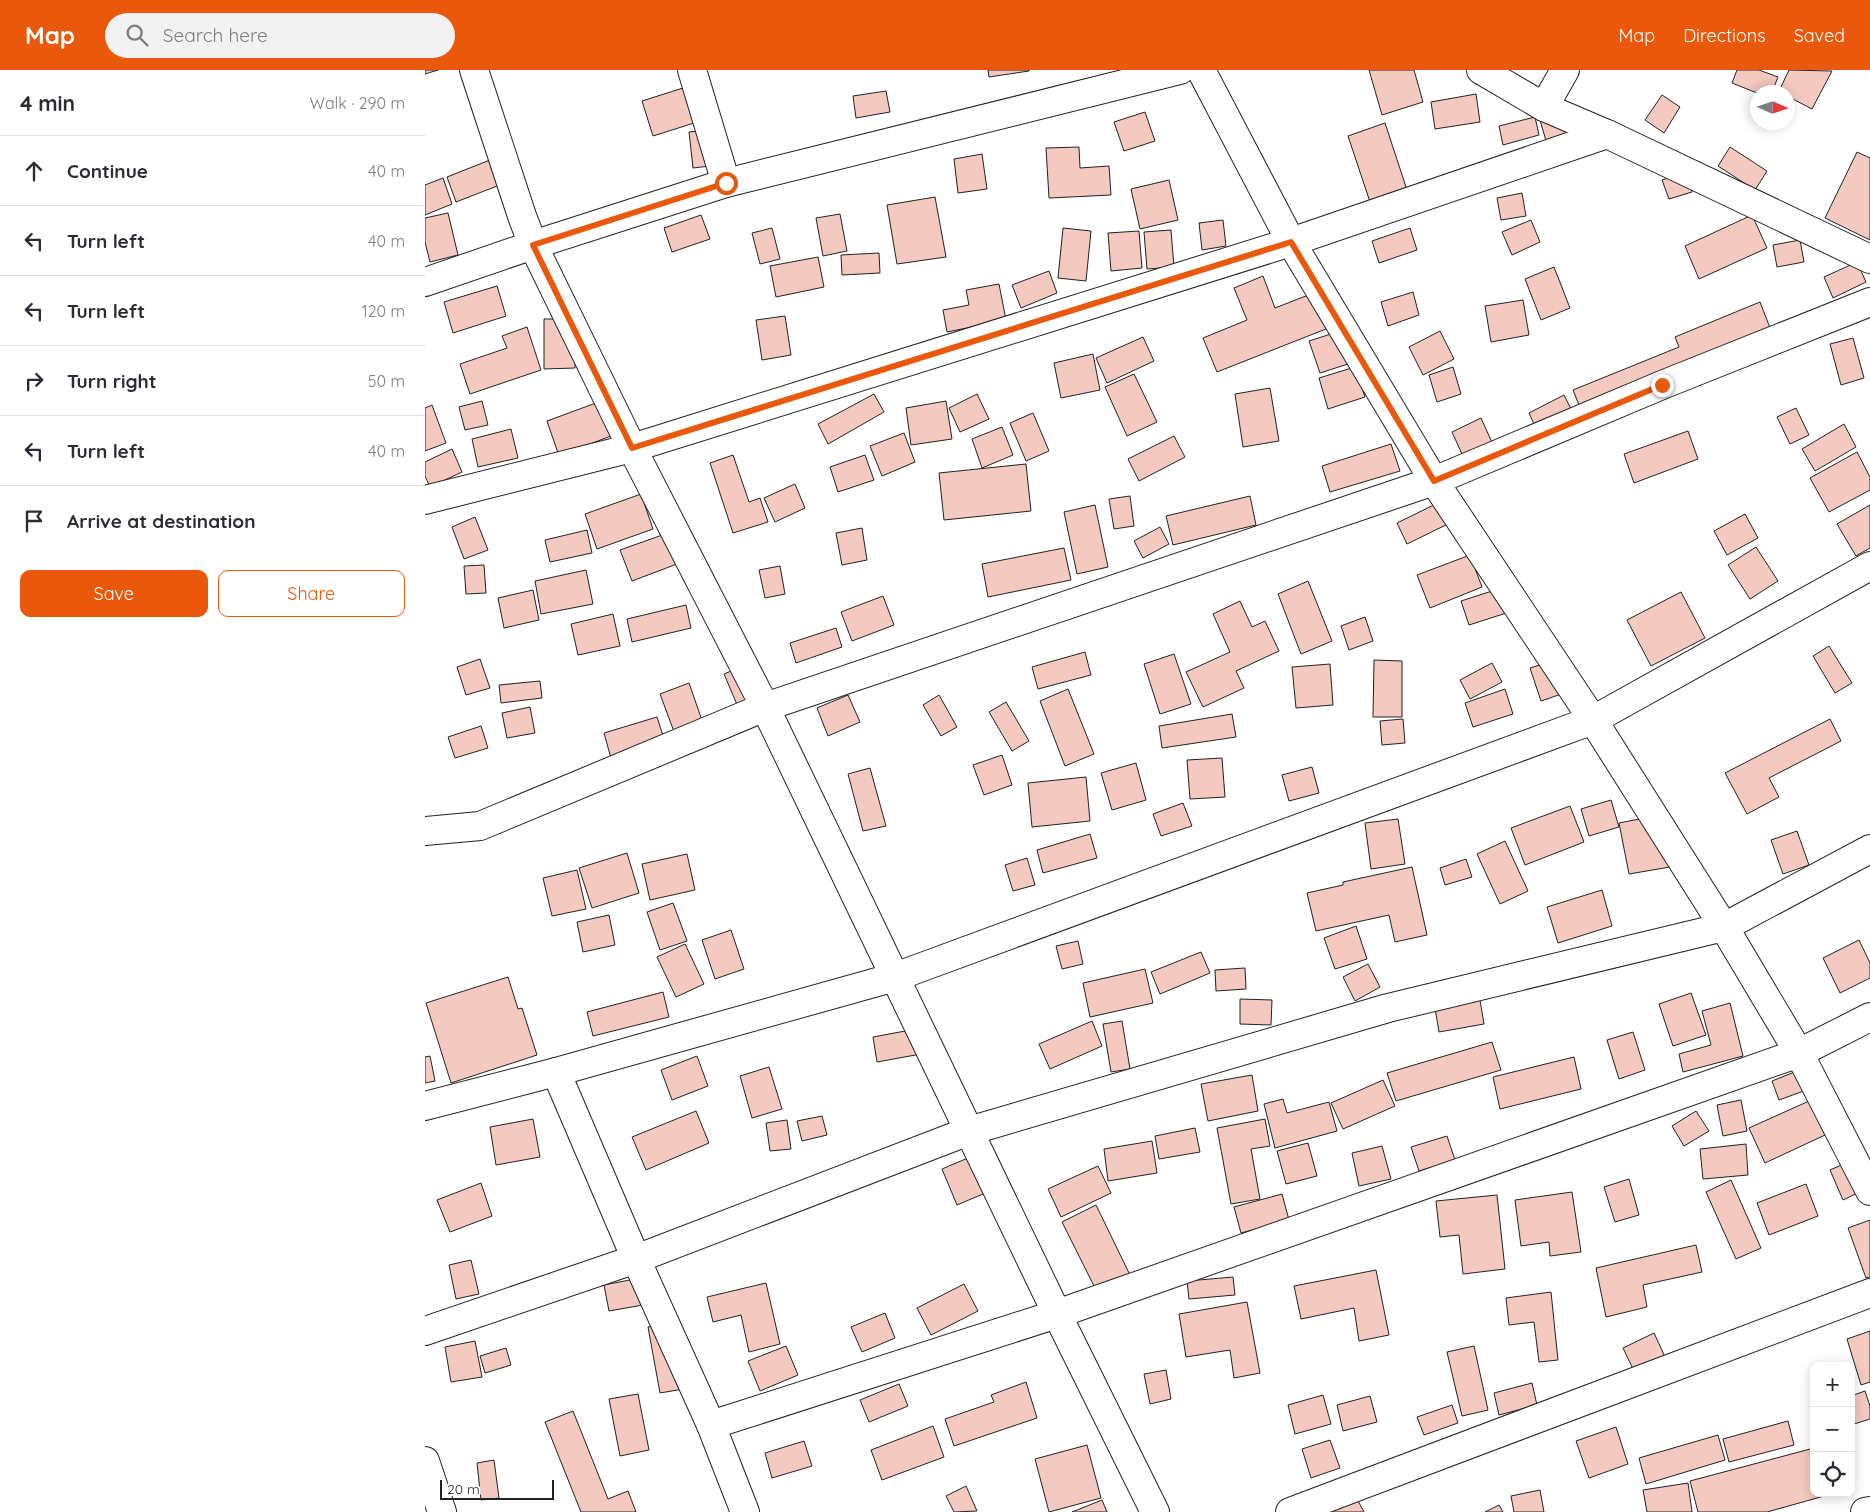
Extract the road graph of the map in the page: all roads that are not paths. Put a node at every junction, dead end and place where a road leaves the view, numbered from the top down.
1 (474, 70) edge
2 (692, 70) edge
3 (1180, 70) edge
4 (1201, 70) edge
5 (1481, 70) edge
6 (1565, 70) edge
7 (1544, 107) junction
8 (1607, 134) junction
9 (726, 183) junction
10 (1291, 242) junction
11 (533, 245) junction
12 (1870, 259) edge
13 (425, 282) edge
14 (1870, 302) edge
15 (632, 448) junction
16 (1434, 481) junction
17 (425, 500) edge
18 (1870, 566) edge
19 (765, 707) junction
20 (1593, 720) junction
21 (425, 831) edge
22 (1870, 850) edge
23 (1724, 926) junction
24 (895, 977) junction
25 (1870, 1017) edge
26 (1799, 1053) junction
27 (556, 1072) junction
28 (425, 1106) edge
29 (969, 1131) junction
30 (1870, 1191) edge
31 (636, 1259) junction
32 (1870, 1293) edge
33 (1057, 1314) junction
34 (425, 1331) edge
35 (711, 1425) junction
36 (425, 1461) edge
37 (1870, 1510) edge
38 (442, 1512) edge
39 (745, 1512) edge
40 (1155, 1512) edge
41 (1290, 1512) edge
42 (1865, 1512) edge

1 - 11 street
2 - 9 street
3 - 9 street
4 - 10 street
5 - 7 street
6 - 7 street
7 - 8 street
8 - 10 street
8 - 12 street
9 - 11 street
10 - 15 street
10 - 16 street
11 - 13 street
11 - 15 street
14 - 16 street
15 - 17 street
15 - 19 street
16 - 19 street
16 - 20 street
18 - 20 street
19 - 21 street
19 - 24 street
20 - 23 street
20 - 24 street
22 - 23 street
23 - 26 street
23 - 29 street
24 - 27 street
24 - 29 street
25 - 26 street
26 - 30 street
26 - 33 street
27 - 28 street
27 - 31 street
29 - 31 street
29 - 33 street
31 - 34 street
31 - 35 street
32 - 41 street
33 - 35 street
33 - 40 street
35 - 39 street
36 - 38 street
37 - 42 street

